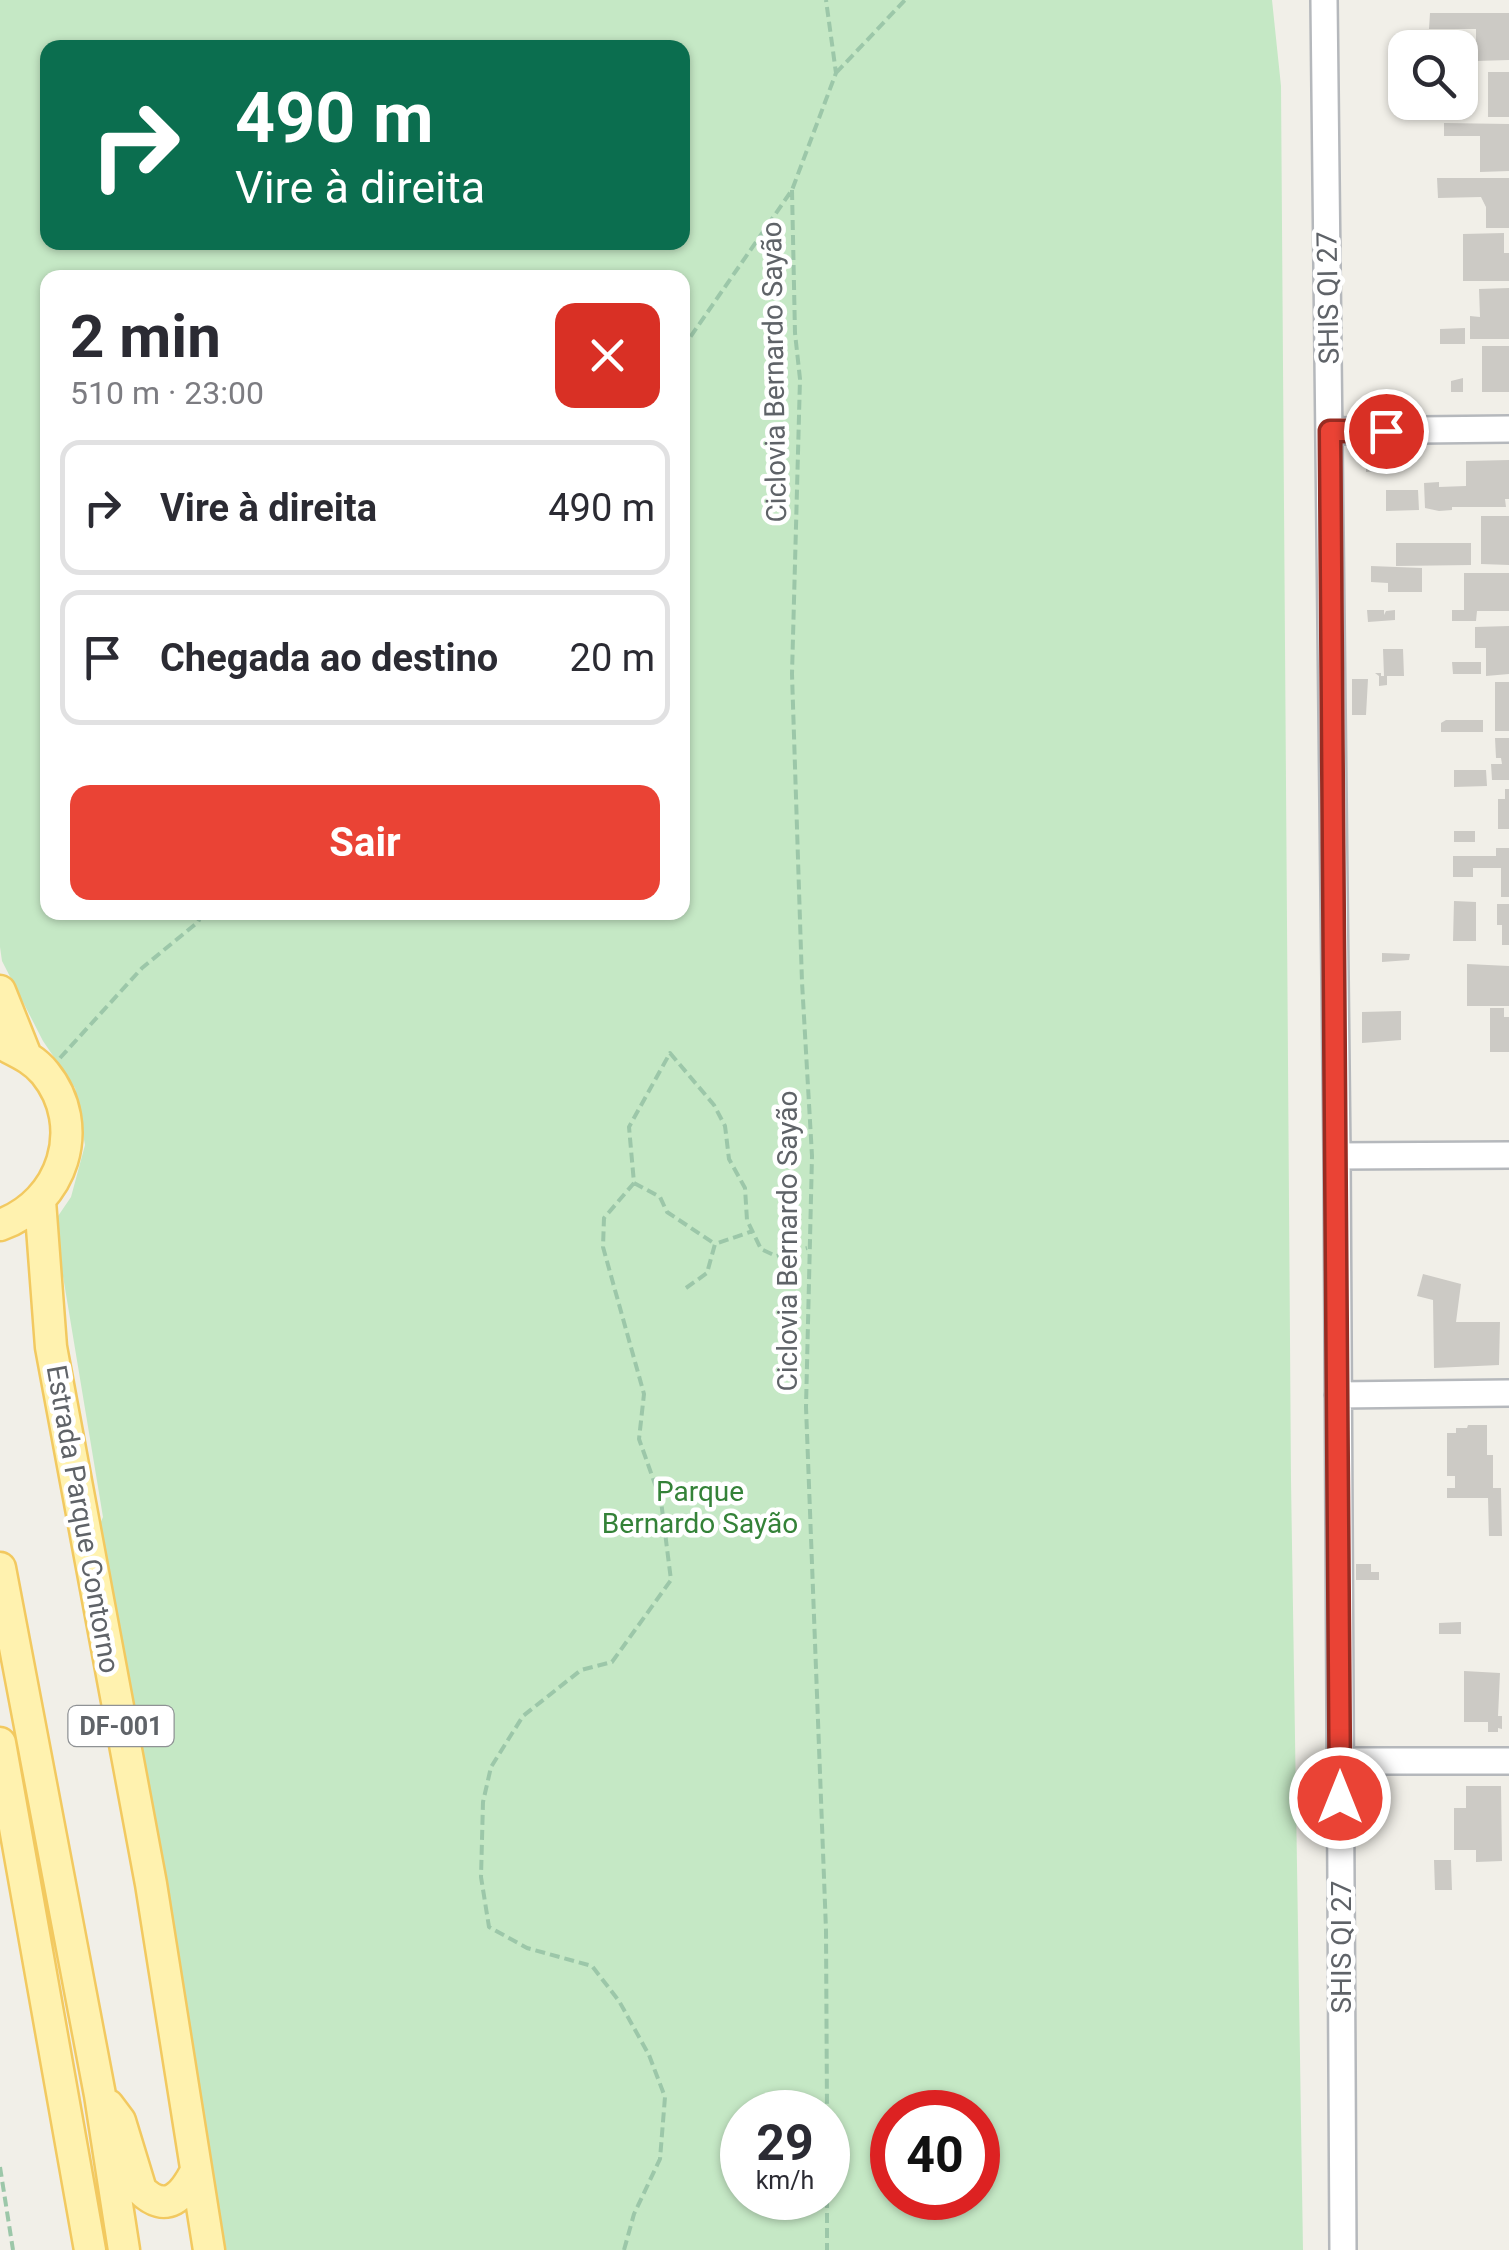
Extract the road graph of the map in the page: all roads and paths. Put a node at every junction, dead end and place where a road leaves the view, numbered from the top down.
1 (826, 0) edge
2 (904, 0) edge
3 (1322, 8) edge
4 (836, 73) junction
5 (792, 190) junction
6 (690, 337) edge
7 (1509, 428) edge
8 (1330, 431) junction
9 (199, 920) edge
10 (0, 991) edge
11 (24, 1058) edge
12 (1509, 1155) edge
13 (1337, 1156) junction
14 (634, 1182) junction
15 (40, 1201) junction
16 (0, 1226) edge
17 (753, 1231) junction
18 (715, 1244) junction
19 (808, 1248) junction
20 (686, 1288) dead end
21 (1509, 1393) edge
22 (1338, 1396) junction
23 (0, 1568) edge
24 (0, 1670) edge
25 (32, 1740) junction
26 (0, 1743) edge
27 (1340, 1760) junction
28 (1509, 1761) edge
29 (826, 2090) edge
30 (100, 2095) junction
31 (0, 2166) edge
32 (196, 2172) junction
33 (827, 2220) edge
34 (13, 2250) edge
35 (90, 2250) edge
36 (124, 2250) edge
37 (209, 2250) edge
38 (624, 2250) edge
39 (827, 2250) edge
40 (1343, 2250) edge

1 - 4 path
2 - 4 path
3 - 8 street, SHIS QI 27
4 - 5 path
5 - 6 path
5 - 19 path, Ciclovia Bernardo Sayão
7 - 8 street
8 - 13 street, SHIS QI 27
9 - 11 path
10 - 11 main road
11 - 15 main road
12 - 13 street
13 - 22 street, SHIS QI 27
14 - 17 path
14 - 18 path
14 - 38 path
15 - 16 main road
15 - 32 main road, Estrada Parque Contorno / DF-001
17 - 18 path
17 - 19 path
18 - 20 path
19 - 29 path, Ciclovia Bernardo Sayão
21 - 22 street
22 - 27 street, SHIS QI 27
23 - 25 main road, DF-001
24 - 25 main road
25 - 30 main road, DF-001
26 - 35 main road
27 - 28 street
27 - 40 street, SHIS QI 27
30 - 32 main road
30 - 36 main road, DF-001
31 - 34 path
32 - 37 main road, Estrada Parque Contorno / DF-001
33 - 39 path

